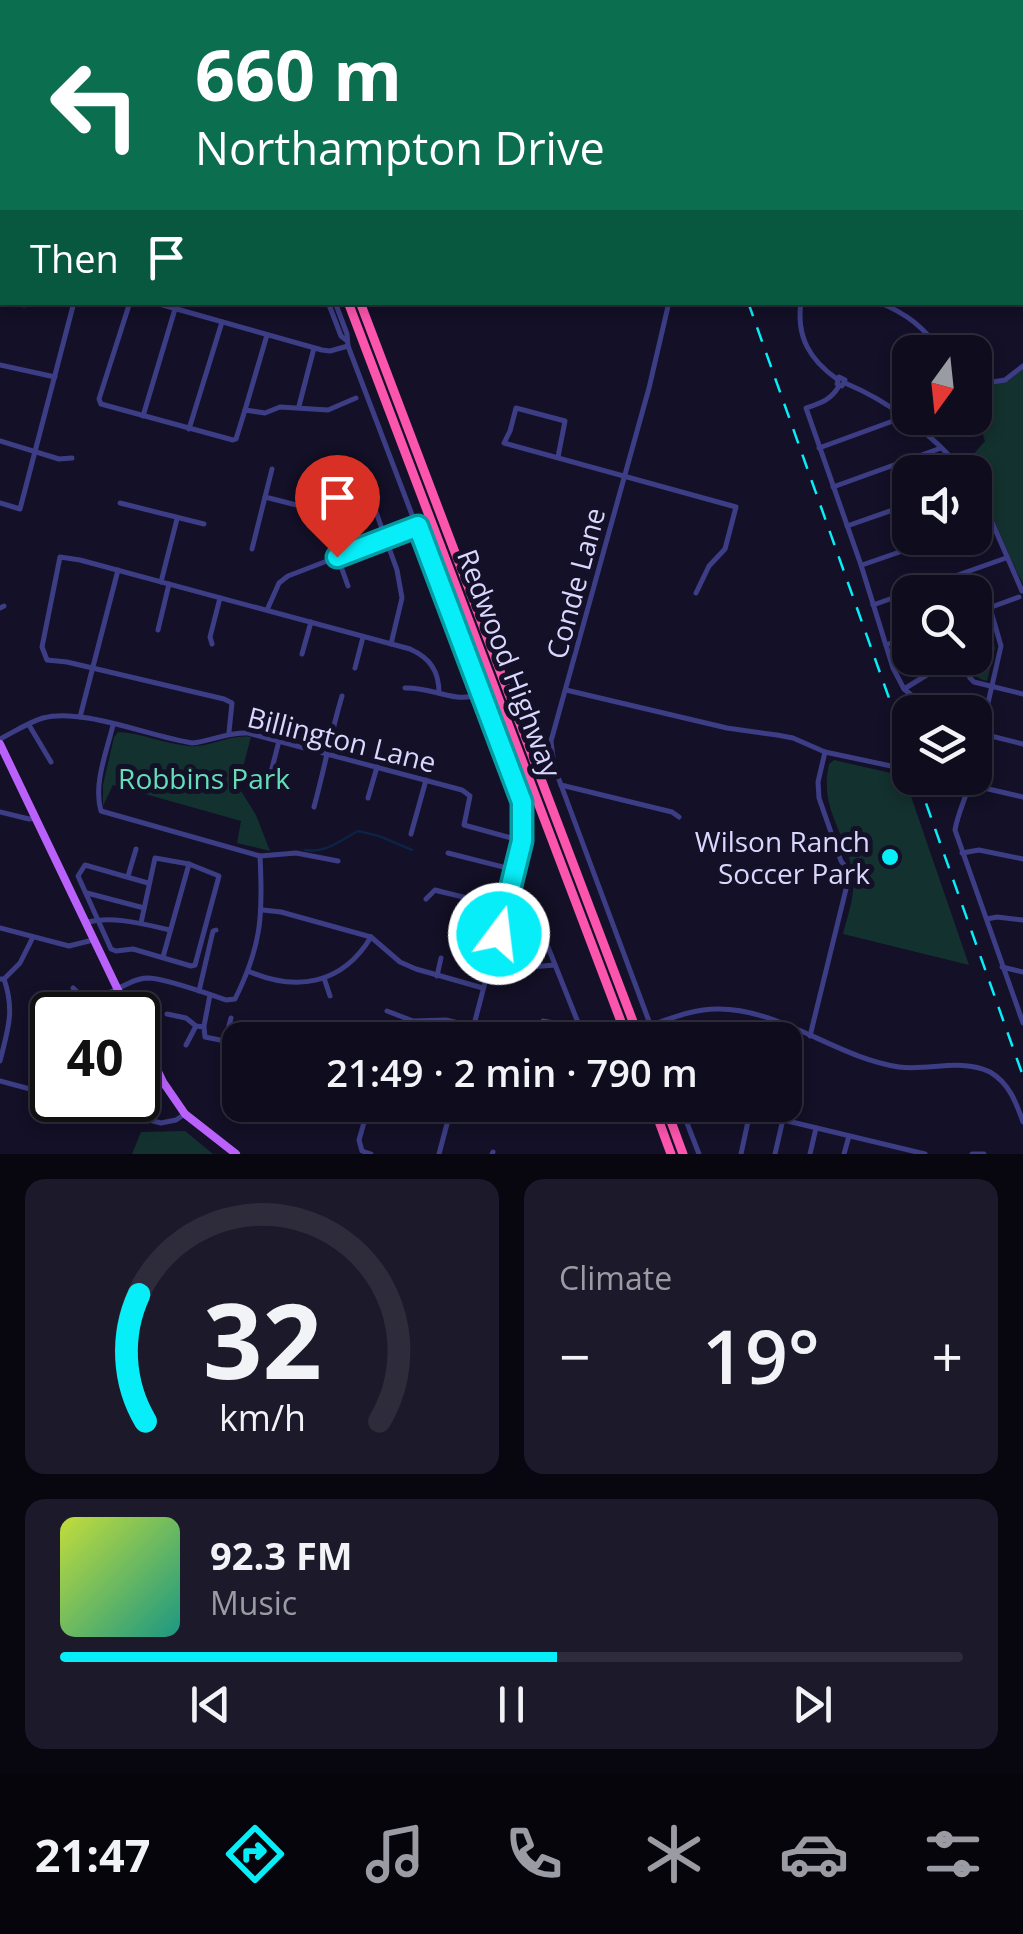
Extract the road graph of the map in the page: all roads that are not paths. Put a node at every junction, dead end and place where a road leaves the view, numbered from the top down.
1 (73, 305) edge
2 (129, 305) edge
3 (162, 305) edge
4 (332, 305) edge
5 (349, 305) edge
6 (669, 305) edge
7 (801, 305) edge
8 (884, 305) edge
9 (364, 306) edge
10 (175, 309) junction
11 (222, 322) junction
12 (267, 334) junction
13 (928, 335) edge
14 (347, 343) junction
15 (314, 348) junction
16 (0, 365) edge
17 (1023, 366) edge
18 (55, 377) junction
19 (992, 382) edge
20 (840, 383) junction
21 (356, 398) dead end
22 (298, 406) junction
23 (892, 409) edge
24 (245, 410) junction
25 (143, 416) junction
26 (892, 421) edge
27 (189, 429) junction
28 (925, 435) edge
29 (0, 441) edge
30 (819, 448) junction
31 (941, 448) junction
32 (36, 453) junction
33 (948, 455) edge
34 (558, 457) junction
35 (72, 458) dead end
36 (351, 460) dead end
37 (272, 469) dead end
38 (625, 476) junction
39 (833, 487) junction
40 (265, 498) junction
41 (0, 503) edge
42 (120, 503) dead end
43 (892, 510) edge
44 (177, 519) junction
45 (992, 522) edge
46 (204, 524) dead end
47 (418, 526) junction
48 (846, 526) junction
49 (386, 538) junction
50 (252, 550) dead end
51 (892, 555) edge
52 (337, 557) junction
53 (1006, 558) junction
54 (861, 566) junction
55 (118, 570) junction
56 (160, 582) junction
57 (169, 584) junction
58 (348, 586) dead end
59 (696, 593) dead end
60 (1022, 595) edge
61 (220, 598) junction
62 (873, 605) junction
63 (992, 607) edge
64 (267, 610) junction
65 (992, 615) edge
66 (311, 622) junction
67 (158, 630) dead end
68 (363, 636) junction
69 (892, 643) edge
70 (212, 644) dead end
71 (390, 644) junction
72 (886, 645) junction
73 (302, 654) dead end
74 (93, 668) junction
75 (355, 668) dead end
76 (927, 675) edge
77 (969, 675) edge
78 (992, 687) junction
79 (405, 688) dead end
80 (904, 689) junction
81 (566, 690) junction
82 (439, 693) junction
83 (480, 694) junction
84 (1023, 694) edge
85 (911, 695) edge
86 (990, 695) edge
87 (342, 696) dead end
88 (80, 717) junction
89 (29, 725) junction
90 (114, 725) junction
91 (229, 732) junction
92 (992, 736) edge
93 (279, 741) junction
94 (0, 742) edge
95 (1023, 744) edge
96 (825, 752) junction
97 (327, 754) junction
98 (51, 762) dead end
99 (892, 766) edge
100 (377, 767) junction
101 (271, 772) dead end
102 (426, 780) junction
103 (561, 785) junction
104 (992, 788) edge
105 (965, 795) edge
106 (1023, 797) edge
107 (368, 798) dead end
108 (314, 808) dead end
109 (0, 812) edge
110 (679, 817) dead end
111 (36, 818) junction
112 (411, 834) dead end
113 (522, 841) junction
114 (136, 849) dead end
115 (448, 853) dead end
116 (962, 853) junction
117 (260, 856) junction
118 (1023, 860) edge
119 (338, 861) dead end
120 (189, 864) junction
121 (515, 870) junction
122 (128, 876) junction
123 (148, 883) junction
124 (87, 893) junction
125 (426, 899) dead end
126 (144, 908) junction
127 (263, 910) junction
128 (506, 910) junction
129 (96, 920) junction
130 (986, 920) junction
131 (1023, 920) edge
132 (85, 923) junction
133 (141, 923) junction
134 (0, 928) edge
135 (170, 930) junction
136 (216, 930) dead end
137 (32, 937) junction
138 (371, 938) junction
139 (93, 940) junction
140 (163, 957) junction
141 (441, 958) dead end
142 (492, 958) junction
143 (555, 965) junction
144 (1002, 967) junction
145 (248, 971) junction
146 (1023, 972) edge
147 (437, 976) junction
148 (324, 978) junction
149 (2, 979) edge
150 (73, 988) dead end
151 (483, 988) junction
152 (118, 989) junction
153 (199, 991) junction
154 (119, 992) edge
155 (210, 995) junction
156 (330, 996) dead end
157 (387, 1011) dead end
158 (166, 1014) dead end
159 (231, 1018) dead end
160 (543, 1021) dead end
161 (230, 1022) edge
162 (453, 1022) edge
163 (473, 1022) edge
164 (549, 1022) edge
165 (578, 1022) edge
166 (621, 1022) edge
167 (633, 1022) edge
168 (649, 1022) edge
169 (659, 1022) edge
170 (773, 1022) edge
171 (1023, 1023) edge
172 (200, 1027) junction
173 (802, 1033) edge
174 (810, 1036) junction
175 (222, 1040) edge
176 (186, 1045) dead end
177 (0, 1061) edge
178 (160, 1076) edge
179 (0, 1081) edge
180 (30, 1089) edge
181 (185, 1114) junction
182 (158, 1122) edge
183 (364, 1122) edge
184 (447, 1122) edge
185 (659, 1122) edge
186 (672, 1122) edge
187 (690, 1122) edge
188 (748, 1122) edge
189 (783, 1122) edge
190 (792, 1122) edge
191 (1023, 1122) edge
192 (816, 1128) junction
193 (848, 1136) junction
194 (881, 1144) junction
195 (236, 1154) edge
196 (371, 1154) edge
197 (439, 1154) edge
198 (671, 1154) edge
199 (684, 1154) edge
200 (699, 1154) edge
201 (740, 1154) edge
202 (775, 1154) edge
203 (810, 1154) edge
204 (844, 1154) edge
205 (879, 1154) edge
206 (925, 1154) edge
207 (972, 1154) edge
208 (984, 1154) edge

1 - 18 street
2 - 25 street
3 - 10 street
4 - 14 street
5 - 166 highway, Redwood Highway
6 - 38 street, Conde Lane
7 - 20 street
8 - 13 street
9 - 167 highway, Redwood Highway
10 - 11 street
10 - 25 street
11 - 12 street
11 - 27 street
12 - 15 street
12 - 24 street
14 - 15 street
14 - 47 street
15 - 22 street
16 - 18 street
17 - 19 street
18 - 32 street
20 - 23 street
20 - 30 street
21 - 22 street
22 - 24 street
24 - 27 street
25 - 27 street
26 - 30 street
28 - 31 street
29 - 32 street
30 - 39 street
31 - 33 street
31 - 39 street
32 - 35 street
32 - 41 street
34 - 34 street
34 - 38 street
36 - 49 street
37 - 40 street
38 - 59 street
38 - 81 street, Conde Lane
39 - 48 street
40 - 50 street
40 - 52 street
42 - 44 street
43 - 48 street
44 - 46 street
44 - 56 street
45 - 53 street
47 - 49 street
47 - 83 street
48 - 54 street
49 - 52 street
49 - 71 street
51 - 54 street
52 - 58 street
52 - 64 street
53 - 60 street
53 - 62 street
54 - 62 street
55 - 56 street
55 - 74 street
55 - 74 street
56 - 57 street
57 - 61 street
57 - 67 street
60 - 63 street
61 - 64 street
61 - 70 street
62 - 72 street
64 - 66 street
65 - 78 street
66 - 68 street
66 - 73 street
68 - 71 street
68 - 75 street
69 - 72 street
71 - 82 street
72 - 80 street
74 - 88 street
74 - 91 street
76 - 80 street
77 - 78 street
78 - 84 street
78 - 86 street
79 - 82 street
80 - 85 street
81 - 96 street
81 - 103 street, Conde Lane
82 - 83 street
83 - 113 street
87 - 97 street
88 - 89 street, Billington Lane
88 - 90 street, Billington Lane
89 - 94 street, Billington Lane
89 - 98 street
90 - 91 street, Billington Lane
90 - 117 street
91 - 93 street, Billington Lane
92 - 95 street
93 - 97 street, Billington Lane
93 - 101 street
94 - 111 main road
96 - 99 street
96 - 174 street
97 - 100 street, Billington Lane
97 - 108 street
100 - 102 street, Billington Lane
100 - 107 street
102 - 112 street
102 - 113 street, Billington Lane
103 - 110 street
103 - 168 street, Conde Lane
104 - 106 street
105 - 116 street
109 - 111 street
111 - 132 main road
113 - 121 street
114 - 122 street
115 - 121 street
116 - 118 street
116 - 130 street
117 - 119 street
117 - 127 street
120 - 123 street
120 - 135 street
120 - 140 street
121 - 128 street
122 - 123 street
122 - 124 street
123 - 126 street
124 - 126 street
124 - 129 street
125 - 128 street
126 - 133 street
127 - 138 street
127 - 145 street
128 - 142 street
128 - 143 street
129 - 132 street
129 - 133 street
129 - 140 street
130 - 131 street
130 - 144 street
132 - 139 main road
133 - 135 street
134 - 137 street
135 - 140 street
136 - 153 street
137 - 139 street
137 - 149 street
138 - 147 street
138 - 148 street
139 - 152 main road
141 - 147 street
142 - 143 street
142 - 151 street
143 - 165 street
144 - 146 street
144 - 171 street
145 - 148 street
145 - 155 street
147 - 151 street
148 - 156 street
149 - 177 street
150 - 152 street
151 - 163 street
152 - 153 street
152 - 154 main road
153 - 155 street
155 - 172 street
157 - 162 street
158 - 172 street
159 - 161 street
160 - 164 street
169 - 170 street
172 - 175 street
172 - 176 street
173 - 174 street
174 - 191 street
178 - 181 main road
179 - 180 street
181 - 182 street
181 - 195 main road
183 - 196 street
184 - 197 street
185 - 198 highway
186 - 199 highway
187 - 200 street
188 - 201 street
189 - 202 street
190 - 192 street
192 - 193 street
192 - 203 street
193 - 194 street
193 - 204 street
194 - 205 street
194 - 206 street
207 - 208 street

